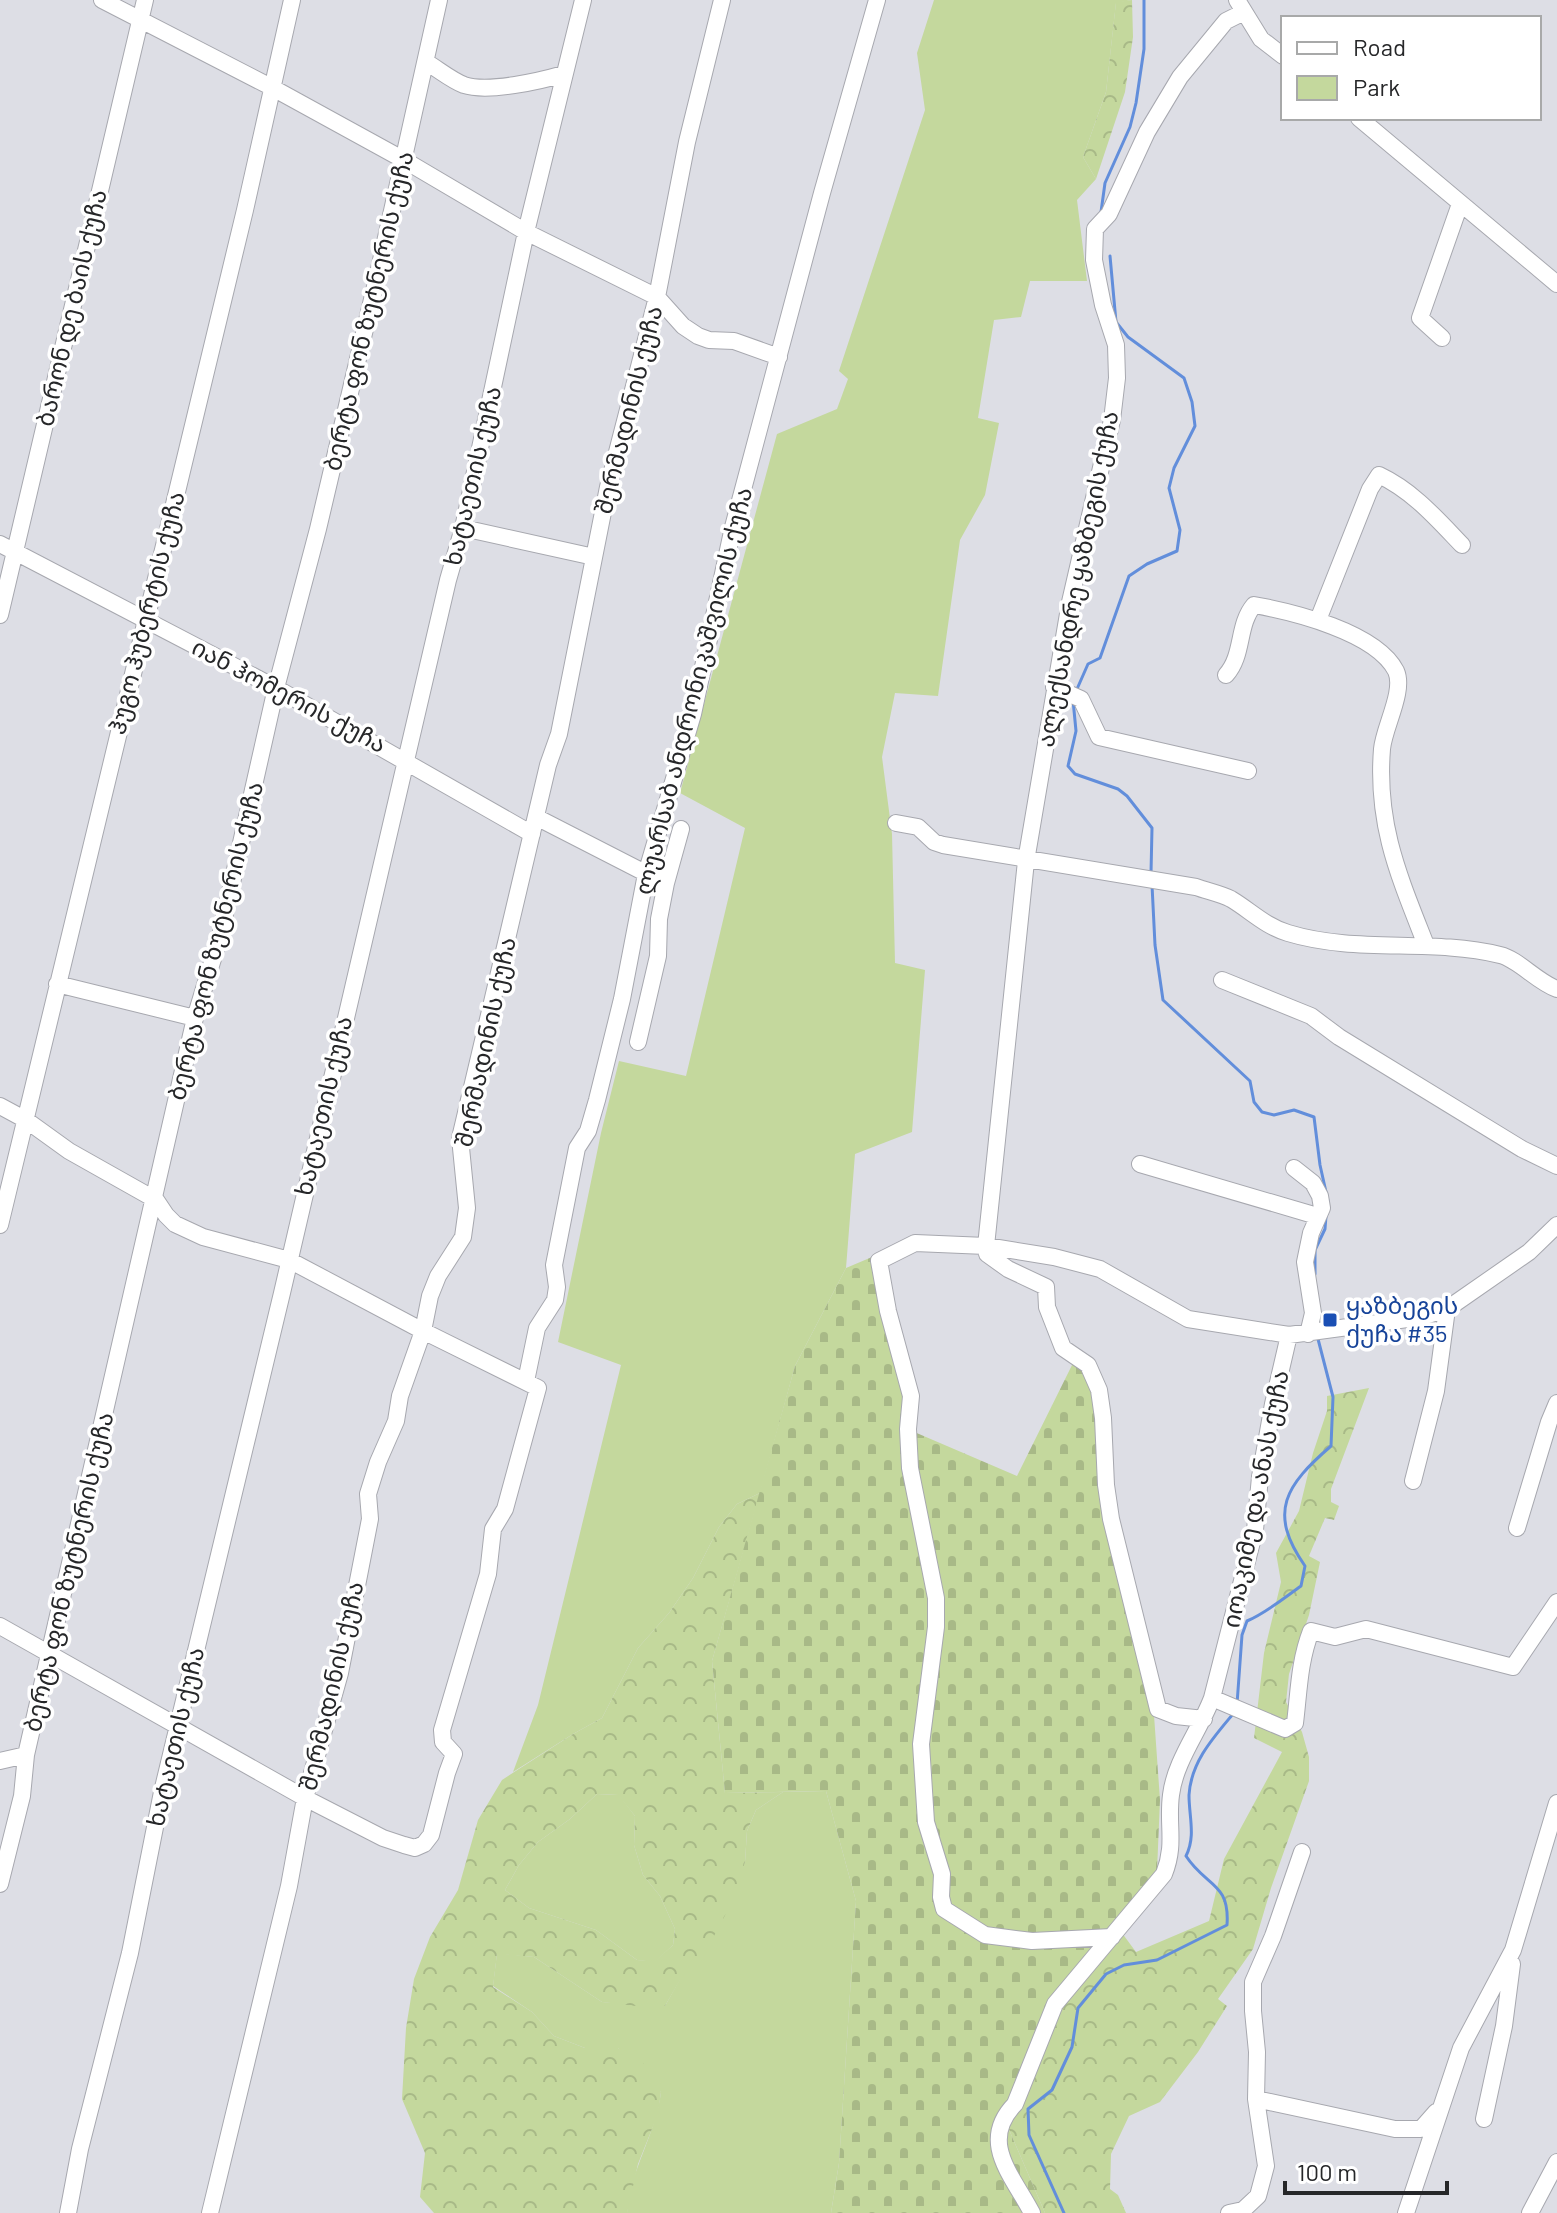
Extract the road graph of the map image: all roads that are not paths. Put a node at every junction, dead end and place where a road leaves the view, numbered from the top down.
1 (102, 0) edge
2 (145, 0) edge
3 (292, 0) edge
4 (439, 0) edge
5 (583, 0) edge
6 (722, 0) edge
7 (877, 0) edge
8 (1244, 4) edge
9 (140, 21) junction
10 (1281, 54) edge
11 (426, 62) junction
12 (564, 74) junction
13 (271, 87) junction
14 (1361, 120) edge
15 (404, 160) junction
16 (1460, 204) junction
17 (526, 232) junction
18 (1557, 284) edge
19 (657, 297) junction
20 (1442, 338) dead end
21 (779, 357) junction
22 (463, 528) junction
23 (1462, 545) dead end
24 (7, 548) edge
25 (594, 557) junction
26 (0, 615) edge
27 (146, 620) junction
28 (1318, 620) junction
29 (1226, 675) dead end
30 (276, 688) junction
31 (1058, 689) junction
32 (406, 760) junction
33 (1248, 771) dead end
34 (536, 817) junction
35 (896, 823) dead end
36 (681, 829) dead end
37 (532, 834) junction
38 (1026, 861) junction
39 (646, 874) junction
40 (666, 883) junction
41 (1426, 945) junction
42 (1222, 980) dead end
43 (57, 984) junction
44 (1557, 989) edge
45 (195, 1018) junction
46 (638, 1042) dead end
47 (0, 1106) edge
48 (26, 1120) junction
49 (1140, 1164) dead end
50 (1557, 1166) edge
51 (1294, 1168) dead end
52 (156, 1200) junction
53 (1317, 1216) junction
54 (0, 1225) edge
55 (1557, 1225) edge
56 (986, 1246) junction
57 (289, 1260) junction
58 (1447, 1309) junction
59 (423, 1331) junction
60 (1308, 1334) junction
61 (1289, 1335) junction
62 (532, 1384) junction
63 (1557, 1403) edge
64 (1413, 1481) dead end
65 (1517, 1528) dead end
66 (1557, 1602) edge
67 (0, 1626) edge
68 (51, 1655) junction
69 (1212, 1698) junction
70 (1204, 1719) junction
71 (178, 1727) junction
72 (26, 1755) junction
73 (0, 1761) edge
74 (305, 1798) junction
75 (1557, 1803) edge
76 (1302, 1852) dead end
77 (0, 1884) edge
78 (1112, 1937) junction
79 (1513, 1950) junction
80 (1256, 2099) junction
81 (1441, 2107) junction
82 (1484, 2119) dead end
83 (1557, 2162) edge
84 (68, 2213) edge
85 (210, 2213) edge
86 (1032, 2213) edge
87 (1229, 2213) edge
88 (1406, 2213) edge
89 (1530, 2213) edge

1 - 9 street
2 - 9 street, ბარონ დე ბაის ქუჩა
3 - 13 street, ჰუგო ჰუბერტის ქუჩა
4 - 11 street, ბერტა ფონ ზუტნერის ქუჩა
5 - 12 street, ხატაეთის ქუჩა
6 - 19 street, შერმადინის ქუჩა
7 - 21 street, ლუარსაბ ანდრონიკაშვილის ქუჩა
8 - 10 street
8 - 31 street, ალექსანდრე ყაზბეგის ქუჩა
9 - 13 street
9 - 24 street, ბარონ დე ბაის ქუჩა
11 - 12 street
11 - 15 street, ბერტა ფონ ზუტნერის ქუჩა
12 - 17 street, ხატაეთის ქუჩა
13 - 15 street
13 - 27 street, ჰუგო ჰუბერტის ქუჩა
14 - 16 street
15 - 17 street
15 - 30 street, ბერტა ფონ ზუტნერის ქუჩა
16 - 18 street
16 - 20 street
17 - 19 street
17 - 22 street, ხატაეთის ქუჩა
19 - 21 street
19 - 25 street, შერმადინის ქუჩა
21 - 39 street, ლუარსაბ ანდრონიკაშვილის ქუჩა
22 - 25 street
22 - 32 street, ხატაეთის ქუჩა
23 - 28 street
24 - 26 street, ბარონ დე ბაის ქუჩა
24 - 27 street, იან ჰომერის ქუჩა
25 - 34 street, შერმადინის ქუჩა
27 - 30 street, იან ჰომერის ქუჩა
27 - 43 street, ჰუგო ჰუბერტის ქუჩა
28 - 29 street
28 - 41 street
30 - 32 street, იან ჰომერის ქუჩა
30 - 45 street, ბერტა ფონ ზუტნერის ქუჩა
31 - 33 street
31 - 38 street, ალექსანდრე ყაზბეგის ქუჩა
32 - 37 street, იან ჰომერის ქუჩა
32 - 57 street, ხატაეთის ქუჩა
34 - 37 street, შერმადინის ქუჩა
34 - 39 street
35 - 38 street
36 - 40 street
37 - 59 street, შერმადინის ქუჩა
38 - 41 street
38 - 56 street, ალექსანდრე ყაზბეგის ქუჩა
39 - 40 street
39 - 62 street, ლუარსაბ ანდრონიკაშვილის ქუჩა
40 - 46 street
41 - 44 street
42 - 50 street
43 - 45 street
43 - 48 street, ჰუგო ჰუბერტის ქუჩა
45 - 52 street, ბერტა ფონ ზუტნერის ქუჩა
47 - 48 street
48 - 52 street
48 - 54 street, ჰუგო ჰუბერტის ქუჩა
49 - 53 street
51 - 53 street
52 - 57 street
52 - 68 street, ბერტა ფონ ზუტნერის ქუჩა
53 - 60 street
55 - 58 street
56 - 61 street
56 - 70 street
56 - 78 street
57 - 59 street
57 - 71 street, ხატაეთის ქუჩა
58 - 60 street
58 - 64 street
59 - 62 street
59 - 74 street, შერმადინის ქუჩა
60 - 61 street
61 - 69 street, იოაკიმე და ანას ქუჩა
62 - 74 street, ლუარსაბ ანდრონიკაშვილის ქუჩა
63 - 65 street
66 - 69 street
67 - 68 street
68 - 71 street
68 - 72 street, ბერტა ფონ ზუტნერის ქუჩა
69 - 70 street, იოაკიმე და ანას ქუჩა
70 - 78 street, იოაკიმე და ანას ქუჩა
71 - 74 street
71 - 84 street, ხატაეთის ქუჩა
72 - 73 street
72 - 77 street, ბერტა ფონ ზუტნერის ქუჩა
74 - 85 street, შერმადინის ქუჩა
75 - 79 street
76 - 80 street
78 - 86 street, იოაკიმე და ანას ქუჩა
79 - 81 street
79 - 82 street
80 - 81 street
80 - 87 street
81 - 88 street
83 - 89 street

